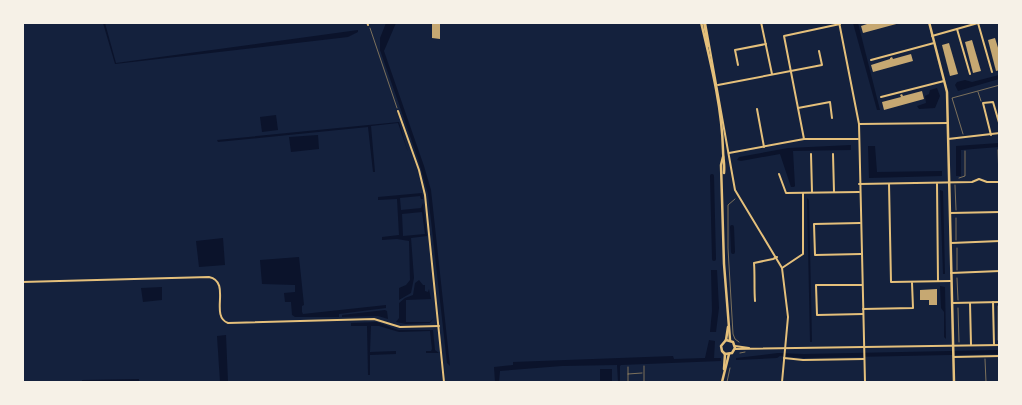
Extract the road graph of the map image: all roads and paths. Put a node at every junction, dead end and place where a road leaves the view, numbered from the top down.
1 (703, 22) edge
2 (761, 22) edge
3 (929, 22) edge
4 (963, 22) edge
5 (998, 22) edge
6 (839, 23) edge
7 (978, 23) edge
8 (367, 24) edge
9 (964, 26) junction
10 (1000, 27) edge
11 (957, 29) junction
12 (932, 36) junction
13 (934, 43) junction
14 (766, 44) junction
15 (819, 50) dead end
16 (871, 60) dead end
17 (738, 65) dead end
18 (791, 71) junction
19 (992, 72) dead end
20 (772, 74) junction
21 (970, 74) dead end
22 (944, 81) junction
23 (718, 85) junction
24 (1000, 85) edge
25 (978, 91) junction
26 (881, 97) dead end
27 (983, 105) junction
28 (798, 108) junction
29 (757, 109) dead end
30 (398, 111) joint
31 (832, 118) dead end
32 (948, 123) junction
33 (858, 124) junction
34 (1000, 126) edge
35 (1000, 133) edge
36 (991, 135) junction
37 (964, 138) junction
38 (858, 139) junction
39 (948, 139) junction
40 (804, 140) junction
41 (764, 147) junction
42 (998, 150) dead end
43 (965, 151) dead end
44 (729, 153) junction
45 (811, 154) dead end
46 (833, 154) dead end
47 (779, 174) dead end
48 (999, 182) edge
49 (936, 183) junction
50 (949, 183) junction
51 (955, 183) junction
52 (859, 184) junction
53 (889, 184) junction
54 (812, 192) junction
55 (834, 192) junction
56 (860, 192) junction
57 (803, 193) junction
58 (738, 197) junction
59 (1000, 212) edge
60 (950, 213) junction
61 (956, 213) junction
62 (860, 223) junction
63 (1000, 242) edge
64 (950, 243) junction
65 (956, 243) junction
66 (861, 254) junction
67 (777, 257) junction
68 (782, 268) junction
69 (1000, 271) edge
70 (951, 272) junction
71 (957, 272) junction
72 (938, 281) junction
73 (952, 281) junction
74 (22, 282) edge
75 (912, 282) junction
76 (862, 285) junction
77 (754, 301) dead end
78 (993, 302) junction
79 (999, 302) edge
80 (952, 303) junction
81 (958, 303) junction
82 (970, 303) junction
83 (862, 309) junction
84 (863, 314) junction
85 (439, 326) junction
86 (728, 340) junction
87 (953, 345) junction
88 (959, 345) junction
89 (971, 345) junction
90 (994, 345) junction
91 (999, 345) edge
92 (863, 347) junction
93 (735, 348) junction
94 (740, 348) junction
95 (784, 349) junction
96 (727, 354) junction
97 (736, 354) dead end
98 (784, 356) junction
99 (985, 356) junction
100 (1000, 356) edge
101 (954, 357) junction
102 (864, 358) junction
103 (730, 364) dead end
104 (644, 366) dead end
105 (628, 367) dead end
106 (644, 373) junction
107 (628, 374) junction
108 (444, 382) edge
109 (628, 382) edge
110 (644, 382) edge
111 (722, 382) edge
112 (727, 382) edge
113 (782, 382) edge
114 (865, 382) edge
115 (954, 382) edge
116 (986, 382) edge

1 - 23 street
1 - 86 main road
2 - 14 street
3 - 12 main road
4 - 9 street
5 - 10 path
6 - 18 street
6 - 33 street
7 - 9 street
7 - 19 street
8 - 30 path
9 - 11 street
11 - 12 street
11 - 21 street
12 - 13 main road
13 - 16 street
13 - 22 main road
14 - 17 street
14 - 20 street
15 - 18 street
18 - 20 street
18 - 28 street
20 - 23 street
22 - 26 street
22 - 32 main road
23 - 44 street
24 - 25 path
25 - 27 path
25 - 37 path
27 - 34 street
27 - 36 street
28 - 31 street
28 - 40 street
29 - 41 street
30 - 85 street
32 - 33 street
32 - 39 main road
33 - 38 street
35 - 36 street
36 - 37 street
37 - 39 street
38 - 40 street
38 - 52 street
39 - 50 main road
40 - 41 street
41 - 44 street
42 - 48 path
43 - 51 path
44 - 58 street
45 - 54 street
46 - 55 street
47 - 57 street
48 - 51 street
49 - 50 street
49 - 53 street
49 - 72 street
50 - 51 street
50 - 60 main road
51 - 61 path
52 - 53 street
52 - 56 street
53 - 75 street
54 - 55 street
54 - 57 street
55 - 56 street
56 - 62 street
57 - 68 street
58 - 67 street
58 - 94 path
59 - 61 street
60 - 61 street
60 - 64 main road
61 - 65 path
62 - 66 street
62 - 66 street
63 - 65 street
64 - 65 street
64 - 70 main road
65 - 71 path
66 - 76 street
67 - 68 street
67 - 77 street
68 - 95 street
69 - 71 street
70 - 71 street
70 - 73 main road
71 - 81 path
72 - 73 street
72 - 75 street
73 - 80 main road
74 - 85 street
75 - 83 street
76 - 83 street
76 - 84 street
78 - 79 street
78 - 82 street
78 - 90 street
79 - 91 path
80 - 81 street
80 - 87 main road
81 - 82 street
81 - 88 path
82 - 89 street
83 - 84 street
84 - 92 street
85 - 108 street
86 - 93 main road
86 - 96 main road
87 - 88 street
87 - 92 street
87 - 101 main road
88 - 89 street
89 - 90 street
90 - 91 street
92 - 95 street
92 - 102 street
93 - 94 street
93 - 96 main road
94 - 95 street
94 - 97 path
95 - 98 street
96 - 111 main road
98 - 102 street
98 - 113 street
99 - 100 street
99 - 101 street
99 - 116 path
101 - 115 main road
102 - 114 street
103 - 112 path
104 - 106 path
105 - 107 path
106 - 107 path
106 - 110 path
107 - 109 path

